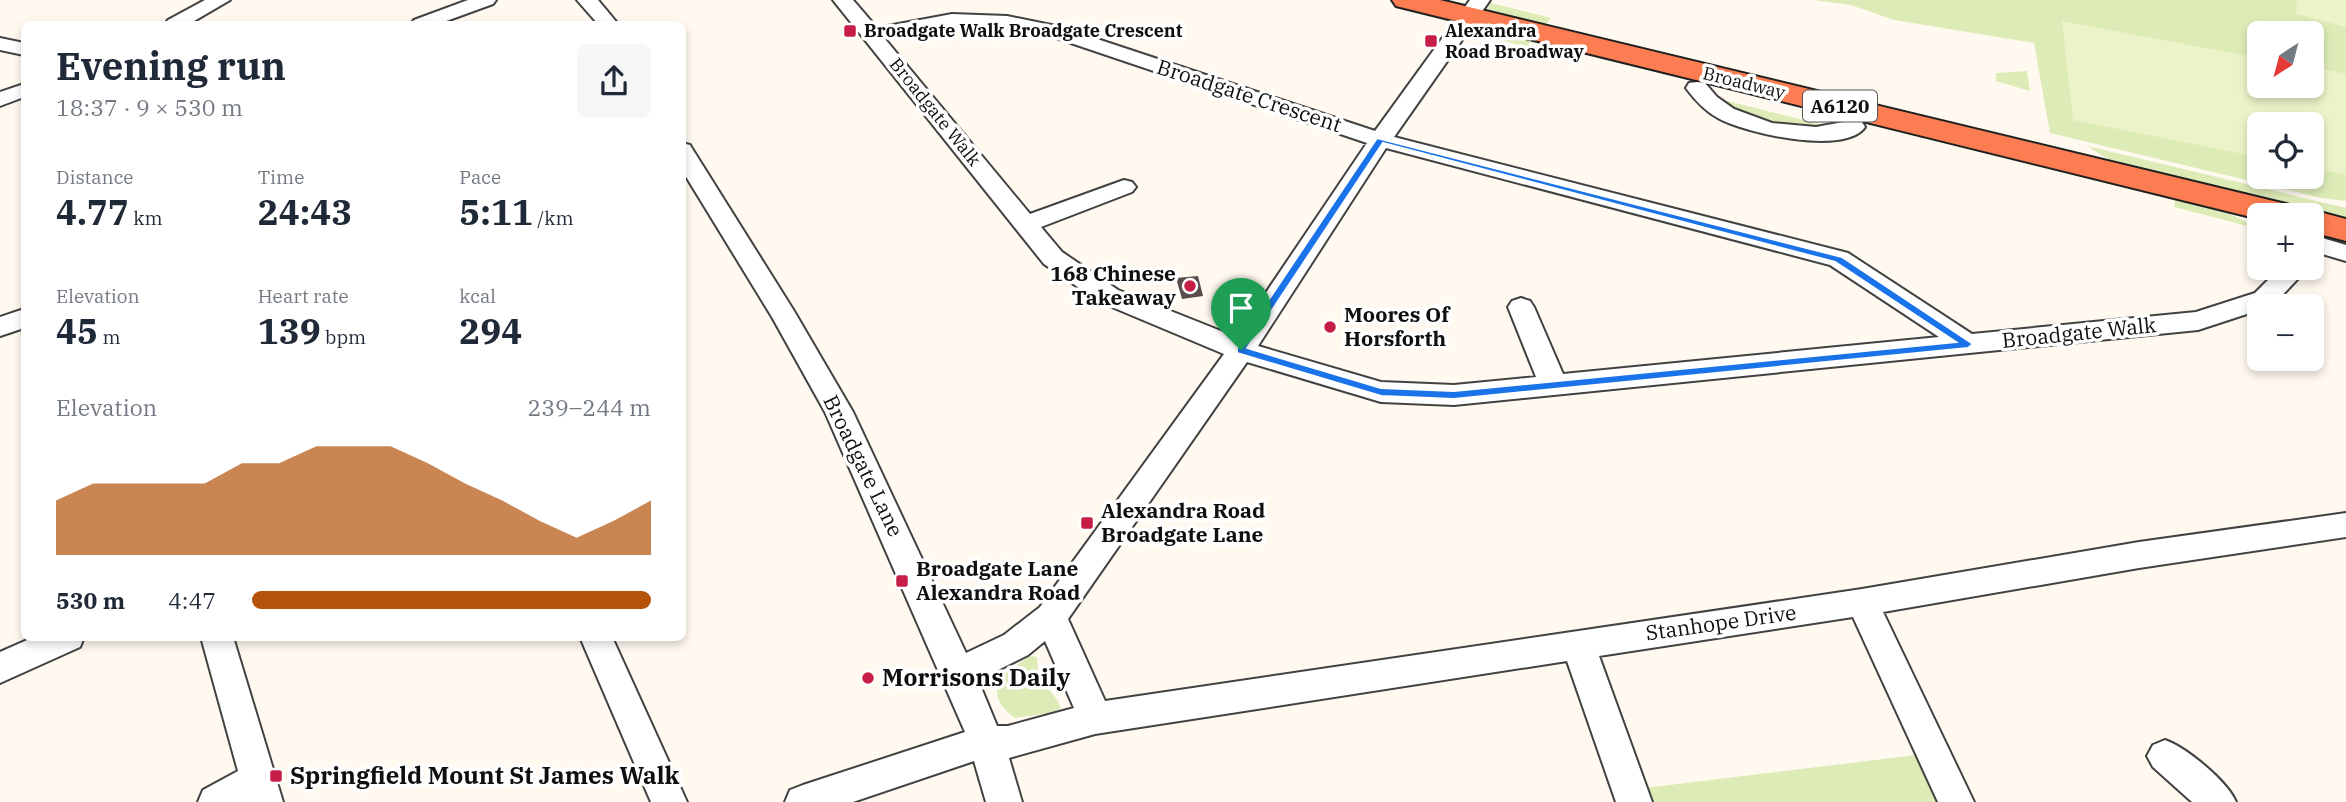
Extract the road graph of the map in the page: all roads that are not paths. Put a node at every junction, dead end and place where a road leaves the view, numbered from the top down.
1 (220, 0) edge
2 (486, 0) edge
3 (587, 0) edge
4 (844, 0) edge
5 (1406, 0) edge
6 (1474, 8) edge
7 (181, 21) edge
8 (429, 21) edge
9 (605, 21) edge
10 (873, 35) junction
11 (0, 44) edge
12 (21, 48) edge
13 (1697, 88) dead end
14 (21, 91) edge
15 (0, 99) edge
16 (1854, 127) dead end
17 (1380, 139) junction
18 (686, 156) edge
19 (1124, 187) dead end
20 (2247, 205) edge
21 (1026, 224) junction
22 (2324, 225) edge
23 (2346, 230) edge
24 (2324, 247) edge
25 (2346, 253) edge
26 (2285, 280) edge
27 (1521, 307) dead end
28 (21, 319) edge
29 (0, 327) edge
30 (1968, 344) junction
31 (1241, 350) junction
32 (1553, 384) junction
33 (2346, 525) edge
34 (1862, 603) junction
35 (1051, 617) junction
36 (59, 641) edge
37 (218, 641) edge
38 (598, 641) edge
39 (1578, 644) junction
40 (0, 668) edge
41 (958, 673) junction
42 (1095, 718) junction
43 (986, 741) junction
44 (2165, 756) dead end
45 (262, 791) edge
46 (216, 802) edge
47 (669, 802) edge
48 (803, 802) edge
49 (1004, 802) edge
50 (1634, 802) edge
51 (1956, 802) edge
52 (2218, 802) edge

1 - 7 street
2 - 8 street
3 - 9 street
4 - 10 street, Broadgate Walk
5 - 6 highway, Broadway / A6120
6 - 17 street
6 - 20 highway, Broadway / A6120
10 - 17 street, Broadgate Crescent
10 - 21 street, Broadgate Walk
11 - 12 street
13 - 16 street
14 - 15 street
17 - 30 street, Broadgate Crescent
17 - 31 street
18 - 41 street, Broadgate Lane
19 - 21 street
21 - 31 street, Broadgate Walk
22 - 23 highway
24 - 25 street
26 - 30 street, Broadgate Walk
27 - 32 street
28 - 29 street
30 - 32 street, Broadgate Walk
31 - 32 street, Broadgate Walk
31 - 35 street
33 - 34 street, Stanhope Drive
34 - 39 street, Stanhope Drive
34 - 51 street
35 - 41 street
35 - 42 street
36 - 40 street
37 - 45 street
38 - 47 street
39 - 42 street, Stanhope Drive
39 - 50 street
41 - 43 street, Broadgate Lane
42 - 43 street, Stanhope Drive
43 - 48 street, Stanhope Drive
43 - 49 street, Broadgate Lane
44 - 52 street
45 - 46 street

